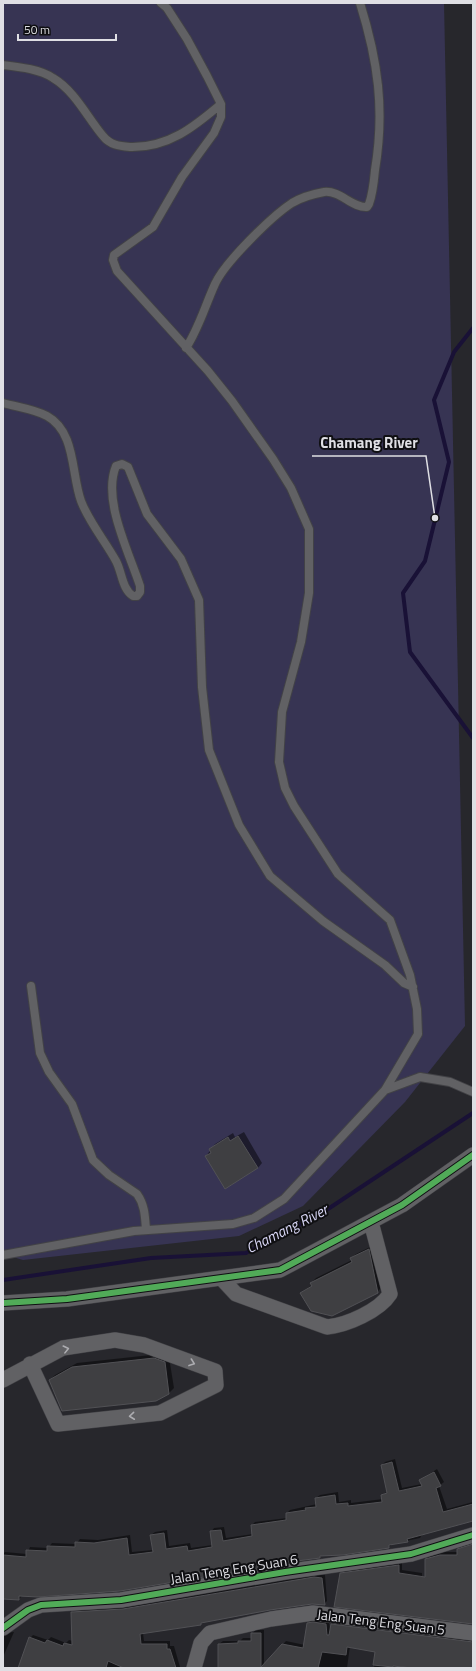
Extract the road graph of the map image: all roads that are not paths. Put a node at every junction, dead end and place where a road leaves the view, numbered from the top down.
1 (161, 3) edge
2 (360, 3) edge
3 (3, 65) edge
4 (221, 104) junction
5 (186, 348) junction
6 (3, 403) edge
7 (31, 986) dead end
8 (414, 987) junction
9 (385, 1090) junction
10 (473, 1092) edge
11 (473, 1155) edge
12 (371, 1222) junction
13 (146, 1230) junction
14 (3, 1256) edge
15 (222, 1279) junction
16 (4, 1305) edge
17 (30, 1364) junction
18 (3, 1380) edge
19 (473, 1535) edge
20 (3, 1628) edge
21 (473, 1633) edge
22 (194, 1668) edge

1 - 4 lane
2 - 5 lane
3 - 4 lane
4 - 5 lane
5 - 8 lane
6 - 8 lane
7 - 13 lane
8 - 9 lane
9 - 10 lane
9 - 13 lane
11 - 12 street
12 - 15 street
12 - 15 street
13 - 14 lane
15 - 16 street
17 -> 17 street
17 - 18 street
19 - 20 street, Jalan Teng Eng Suan 6
21 - 22 street, Jalan Teng Eng Suan 5

